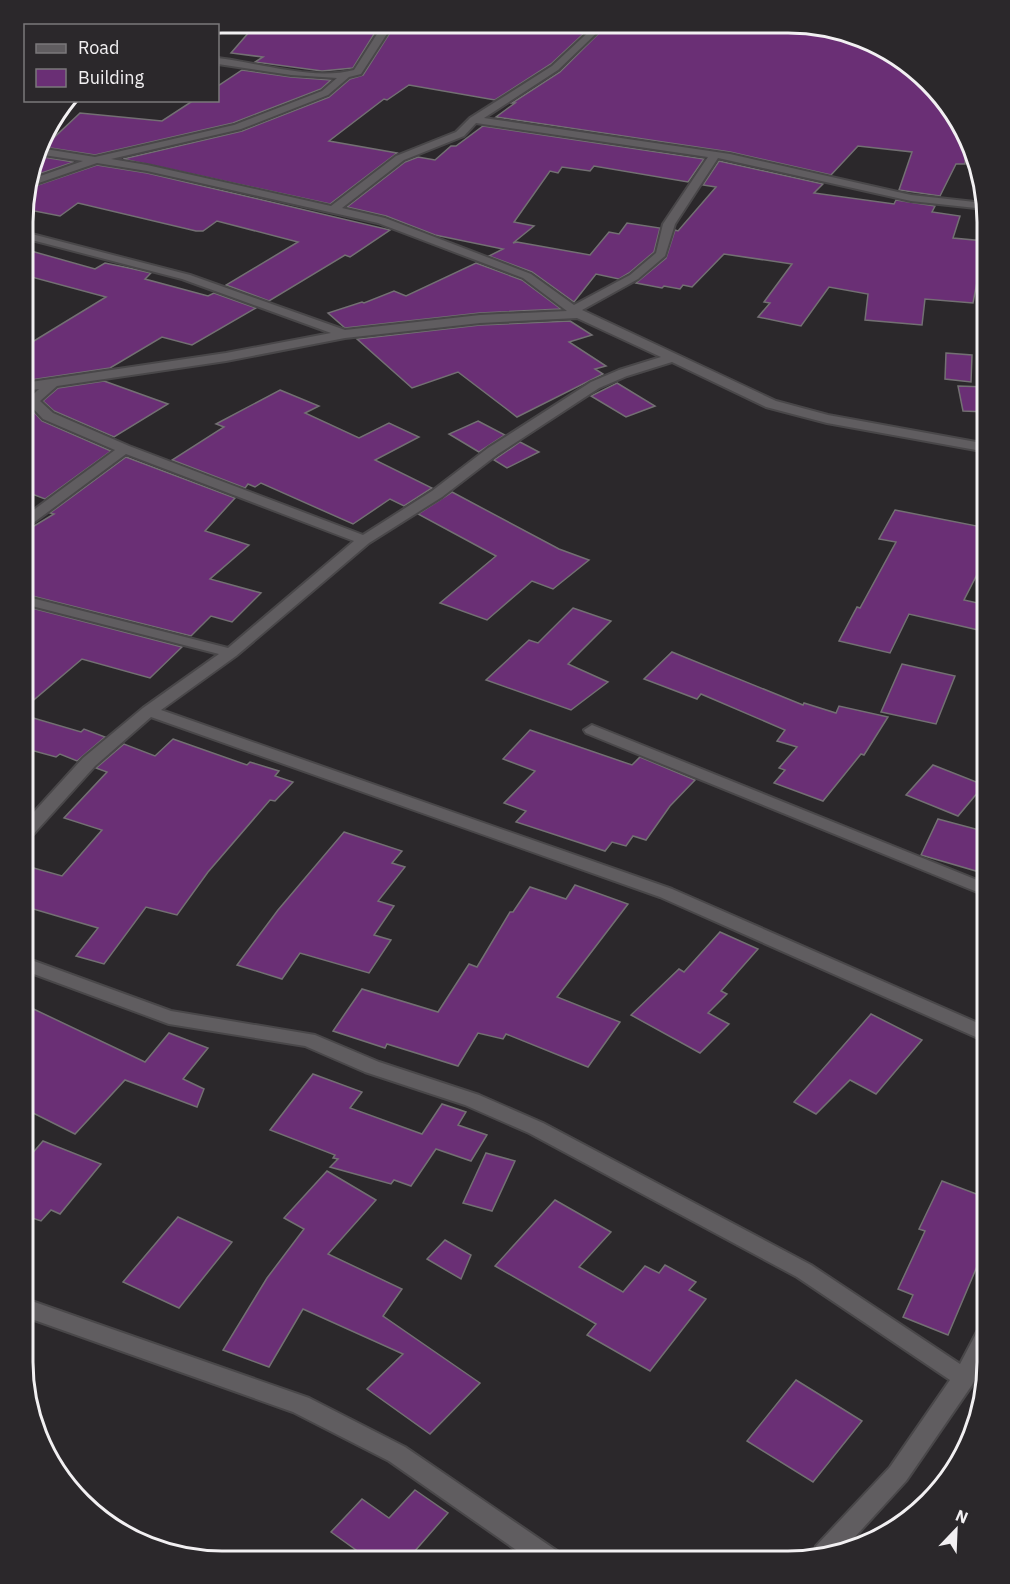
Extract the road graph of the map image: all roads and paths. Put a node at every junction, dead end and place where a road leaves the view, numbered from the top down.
1 (383, 33) edge
2 (592, 33) edge
3 (219, 61) edge
4 (345, 76) junction
5 (474, 120) junction
6 (46, 152) edge
7 (715, 155) junction
8 (99, 159) junction
9 (38, 181) edge
10 (976, 205) edge
11 (335, 208) junction
12 (33, 237) edge
13 (576, 312) junction
14 (345, 334) junction
15 (672, 358) junction
16 (52, 384) junction
17 (33, 386) edge
18 (33, 400) edge
19 (33, 402) edge
20 (977, 446) edge
21 (124, 449) junction
22 (33, 516) edge
23 (364, 540) junction
24 (33, 602) edge
25 (231, 653) junction
26 (149, 711) junction
27 (592, 730) dead end
28 (33, 824) edge
29 (977, 886) edge
30 (33, 967) edge
31 (977, 1031) edge
32 (33, 1311) edge
33 (977, 1353) edge
34 (964, 1378) junction
35 (831, 1546) edge
36 (538, 1551) edge

1 - 4 street
2 - 5 street
3 - 4 street
4 - 8 street
5 - 7 street
5 - 11 street
6 - 8 street
7 - 10 street
7 - 13 street
8 - 9 street
8 - 11 street
11 - 13 street
12 - 14 street
13 - 14 street
13 - 15 street
14 - 16 street
15 - 20 street
15 - 23 street
16 - 17 street
16 - 18 street
19 - 21 street
21 - 22 street
21 - 23 street
23 - 25 street
24 - 25 street
25 - 26 street
26 - 28 street
26 - 31 street
27 - 29 street
30 - 34 street
32 - 36 street
33 - 34 street
34 - 35 street

